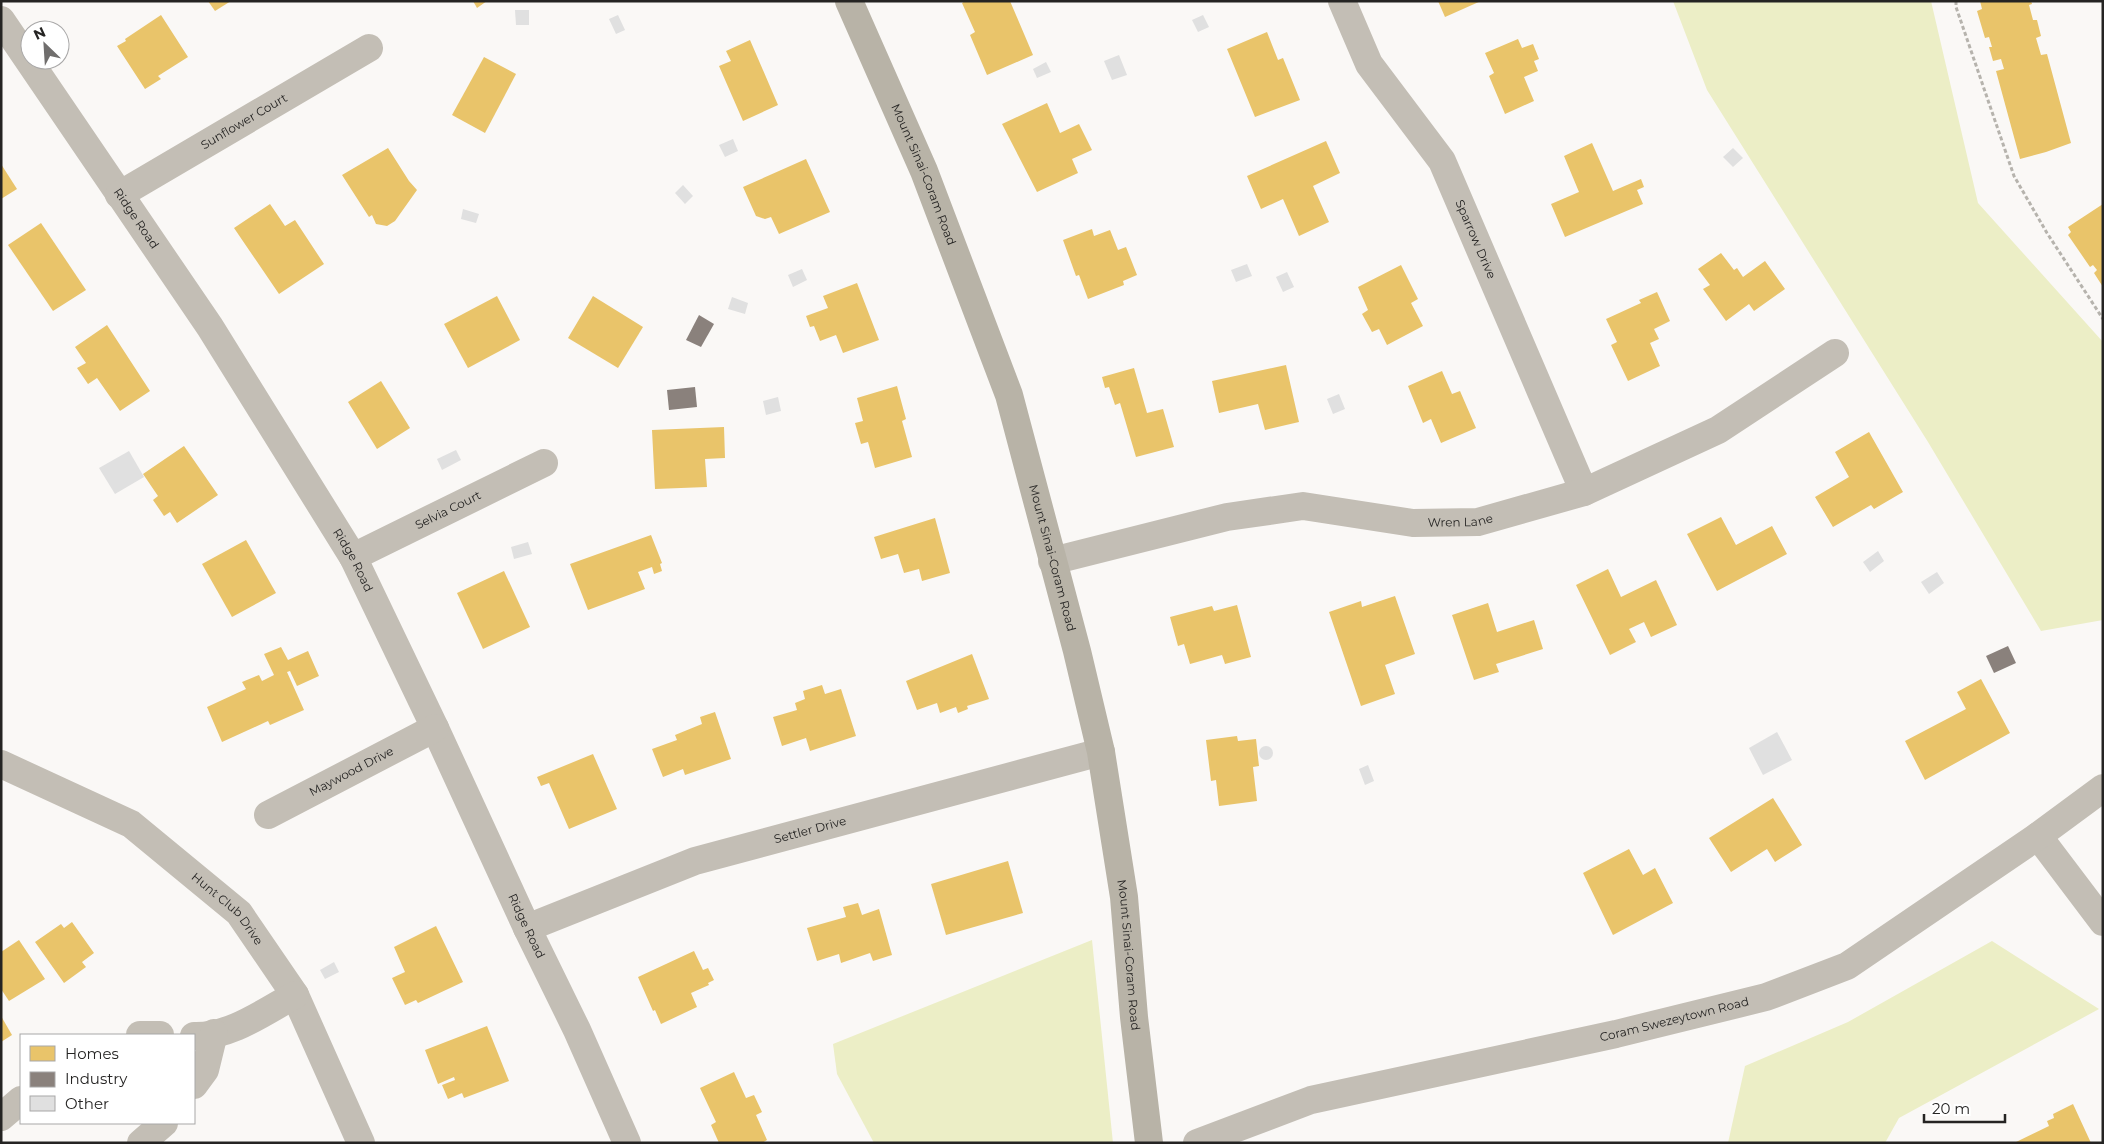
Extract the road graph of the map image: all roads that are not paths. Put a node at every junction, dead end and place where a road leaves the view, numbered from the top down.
1 (849, 1) edge
2 (1342, 1) edge
3 (1, 20) edge
4 (369, 48) dead end
5 (119, 195) junction
6 (1835, 353) dead end
7 (544, 463) dead end
8 (1584, 492) junction
9 (353, 557) junction
10 (1052, 561) junction
11 (435, 728) junction
12 (1100, 752) junction
13 (1, 764) edge
14 (2103, 788) edge
15 (268, 815) dead end
16 (2038, 836) junction
17 (2103, 922) edge
18 (527, 928) junction
19 (295, 995) junction
20 (204, 1035) edge
21 (195, 1084) edge
22 (20, 1101) edge
23 (1, 1117) edge
24 (163, 1124) edge
25 (141, 1143) edge
26 (361, 1143) edge
27 (627, 1143) edge
28 (1149, 1143) edge
29 (1196, 1143) edge

1 - 10 main road, Mount Sinai-Coram Road
2 - 8 street, Sparrow Drive
3 - 5 street, Ridge Road
4 - 5 street, Sunflower Court
5 - 9 street, Ridge Road
6 - 8 street, Wren Lane
7 - 9 street, Selvia Court
8 - 10 street, Wren Lane
9 - 11 street, Ridge Road
10 - 12 main road, Mount Sinai-Coram Road
11 - 15 street, Maywood Drive
11 - 18 street, Ridge Road
12 - 18 street, Settler Drive
12 - 28 main road, Mount Sinai-Coram Road
13 - 19 street, Hunt Club Drive
14 - 16 street, Coram Swezeytown Road
16 - 17 street
16 - 29 street, Coram Swezeytown Road
18 - 27 street, Ridge Road
19 - 20 street
19 - 26 street, Hunt Club Drive
20 - 21 street
22 - 23 street
24 - 25 street

